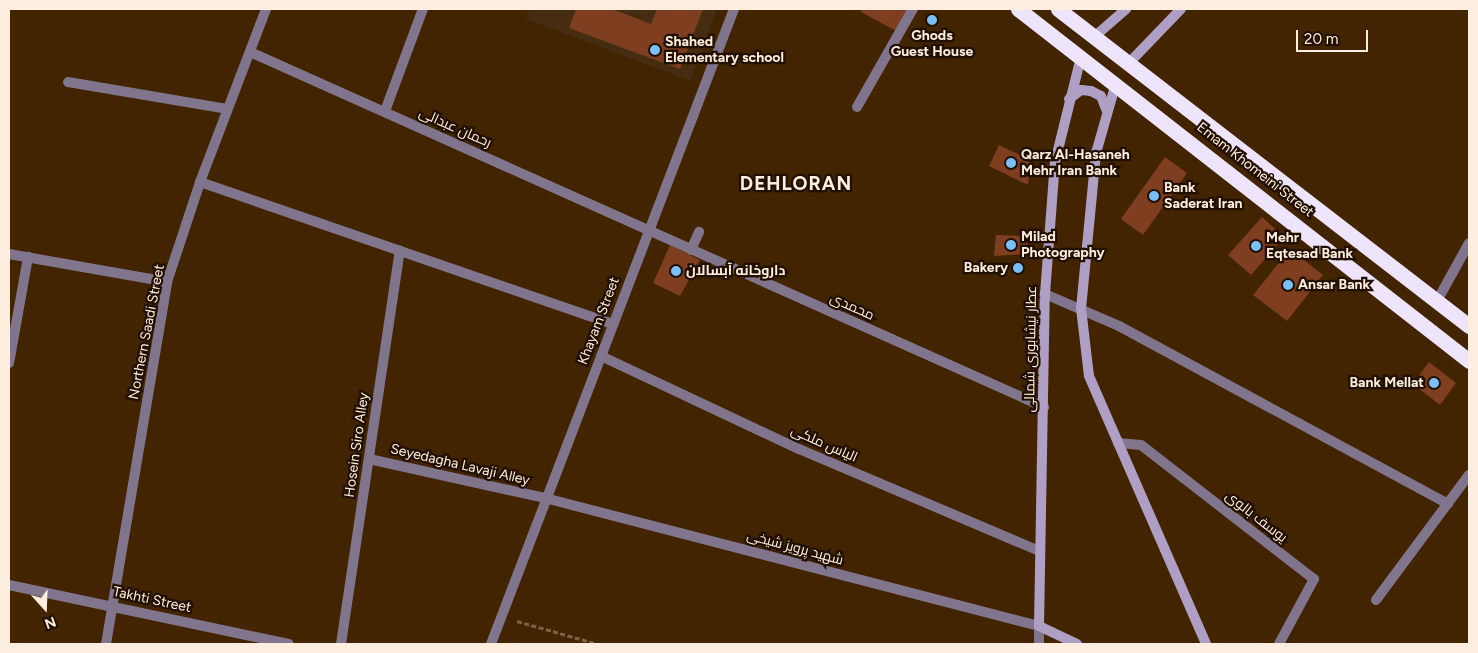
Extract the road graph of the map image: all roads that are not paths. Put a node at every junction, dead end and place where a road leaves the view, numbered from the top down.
1 (266, 9) edge
2 (423, 9) edge
3 (734, 9) edge
4 (912, 9) edge
5 (1018, 9) edge
6 (1058, 9) edge
7 (1126, 9) edge
8 (1181, 9) edge
9 (1094, 37) junction
10 (250, 52) junction
11 (1080, 57) junction
12 (1128, 64) junction
13 (68, 82) dead end
14 (1116, 82) junction
15 (1069, 99) junction
16 (857, 108) dead end
17 (227, 109) junction
18 (1106, 109) junction
19 (385, 112) junction
20 (200, 182) junction
21 (649, 231) junction
22 (699, 232) dead end
23 (1469, 243) edge
24 (400, 250) junction
25 (691, 250) junction
26 (9, 254) edge
27 (28, 257) junction
28 (167, 282) junction
29 (1045, 294) junction
30 (1438, 301) junction
31 (1081, 308) junction
32 (613, 324) junction
33 (1469, 326) edge
34 (601, 356) junction
35 (1469, 360) edge
36 (9, 363) edge
37 (1044, 407) junction
38 (1118, 443) junction
39 (369, 459) junction
40 (1469, 475) edge
41 (545, 498) junction
42 (1448, 504) junction
43 (1039, 551) junction
44 (9, 585) edge
45 (1376, 600) dead end
46 (113, 606) junction
47 (1039, 626) junction
48 (106, 644) edge
49 (289, 644) edge
50 (341, 644) edge
51 (491, 644) edge
52 (1039, 644) edge
53 (1076, 644) edge
54 (1206, 644) edge
55 (1279, 644) edge

1 - 10 street, Northern Saadi Street
2 - 19 street
3 - 21 street, Khayam Street
4 - 16 street
5 - 11 highway, Emam Khomeini Street
6 - 9 highway, Emam Khomeini Street
7 - 9 main road
8 - 12 main road
9 - 12 highway, Emam Khomeini Street
10 - 17 street, Northern Saadi Street
10 - 19 street, رحمان عبدالی
11 - 14 highway, Emam Khomeini Street
11 - 15 main road, عطار نیشابوری شمالی
12 - 30 highway, Emam Khomeini Street
13 - 17 street
14 - 18 main road
14 - 35 highway, Emam Khomeini Street
15 - 18 main road
15 - 29 main road, عطار نیشابوری شمالی
17 - 20 street, Northern Saadi Street
18 - 31 main road
19 - 21 street, رحمان عبدالی
20 - 24 street
20 - 28 street, Northern Saadi Street
21 - 25 street, محمدی
21 - 32 street, Khayam Street
22 - 25 street
23 - 30 street
24 - 32 street
24 - 39 street, Hosein Siro Alley
25 - 37 street, محمدی
26 - 27 street
27 - 28 street
27 - 36 street
28 - 46 street, Northern Saadi Street
29 - 31 street
29 - 37 main road, عطار نیشابوری شمالی
30 - 33 highway, Emam Khomeini Street
31 - 38 main road
31 - 42 street
32 - 34 street, Khayam Street
34 - 41 street, Khayam Street
34 - 43 street, الیاس ملکی
37 - 43 main road, عطار نیشابوری شمالی
38 - 54 main road
38 - 55 street, یوسف بالوی
39 - 41 street, Seyedagha Lavaji Alley
39 - 50 street, Hosein Siro Alley
40 - 42 street
41 - 47 street, شهید پرویز شیخی
41 - 51 street, Khayam Street
42 - 45 street
43 - 47 main road, عطار نیشابوری شمالی
44 - 46 street, Takhti Street
46 - 48 street, Northern Saadi Street
46 - 49 street, Takhti Street
47 - 52 street, عطار نیشابوری شمالی
47 - 53 main road

